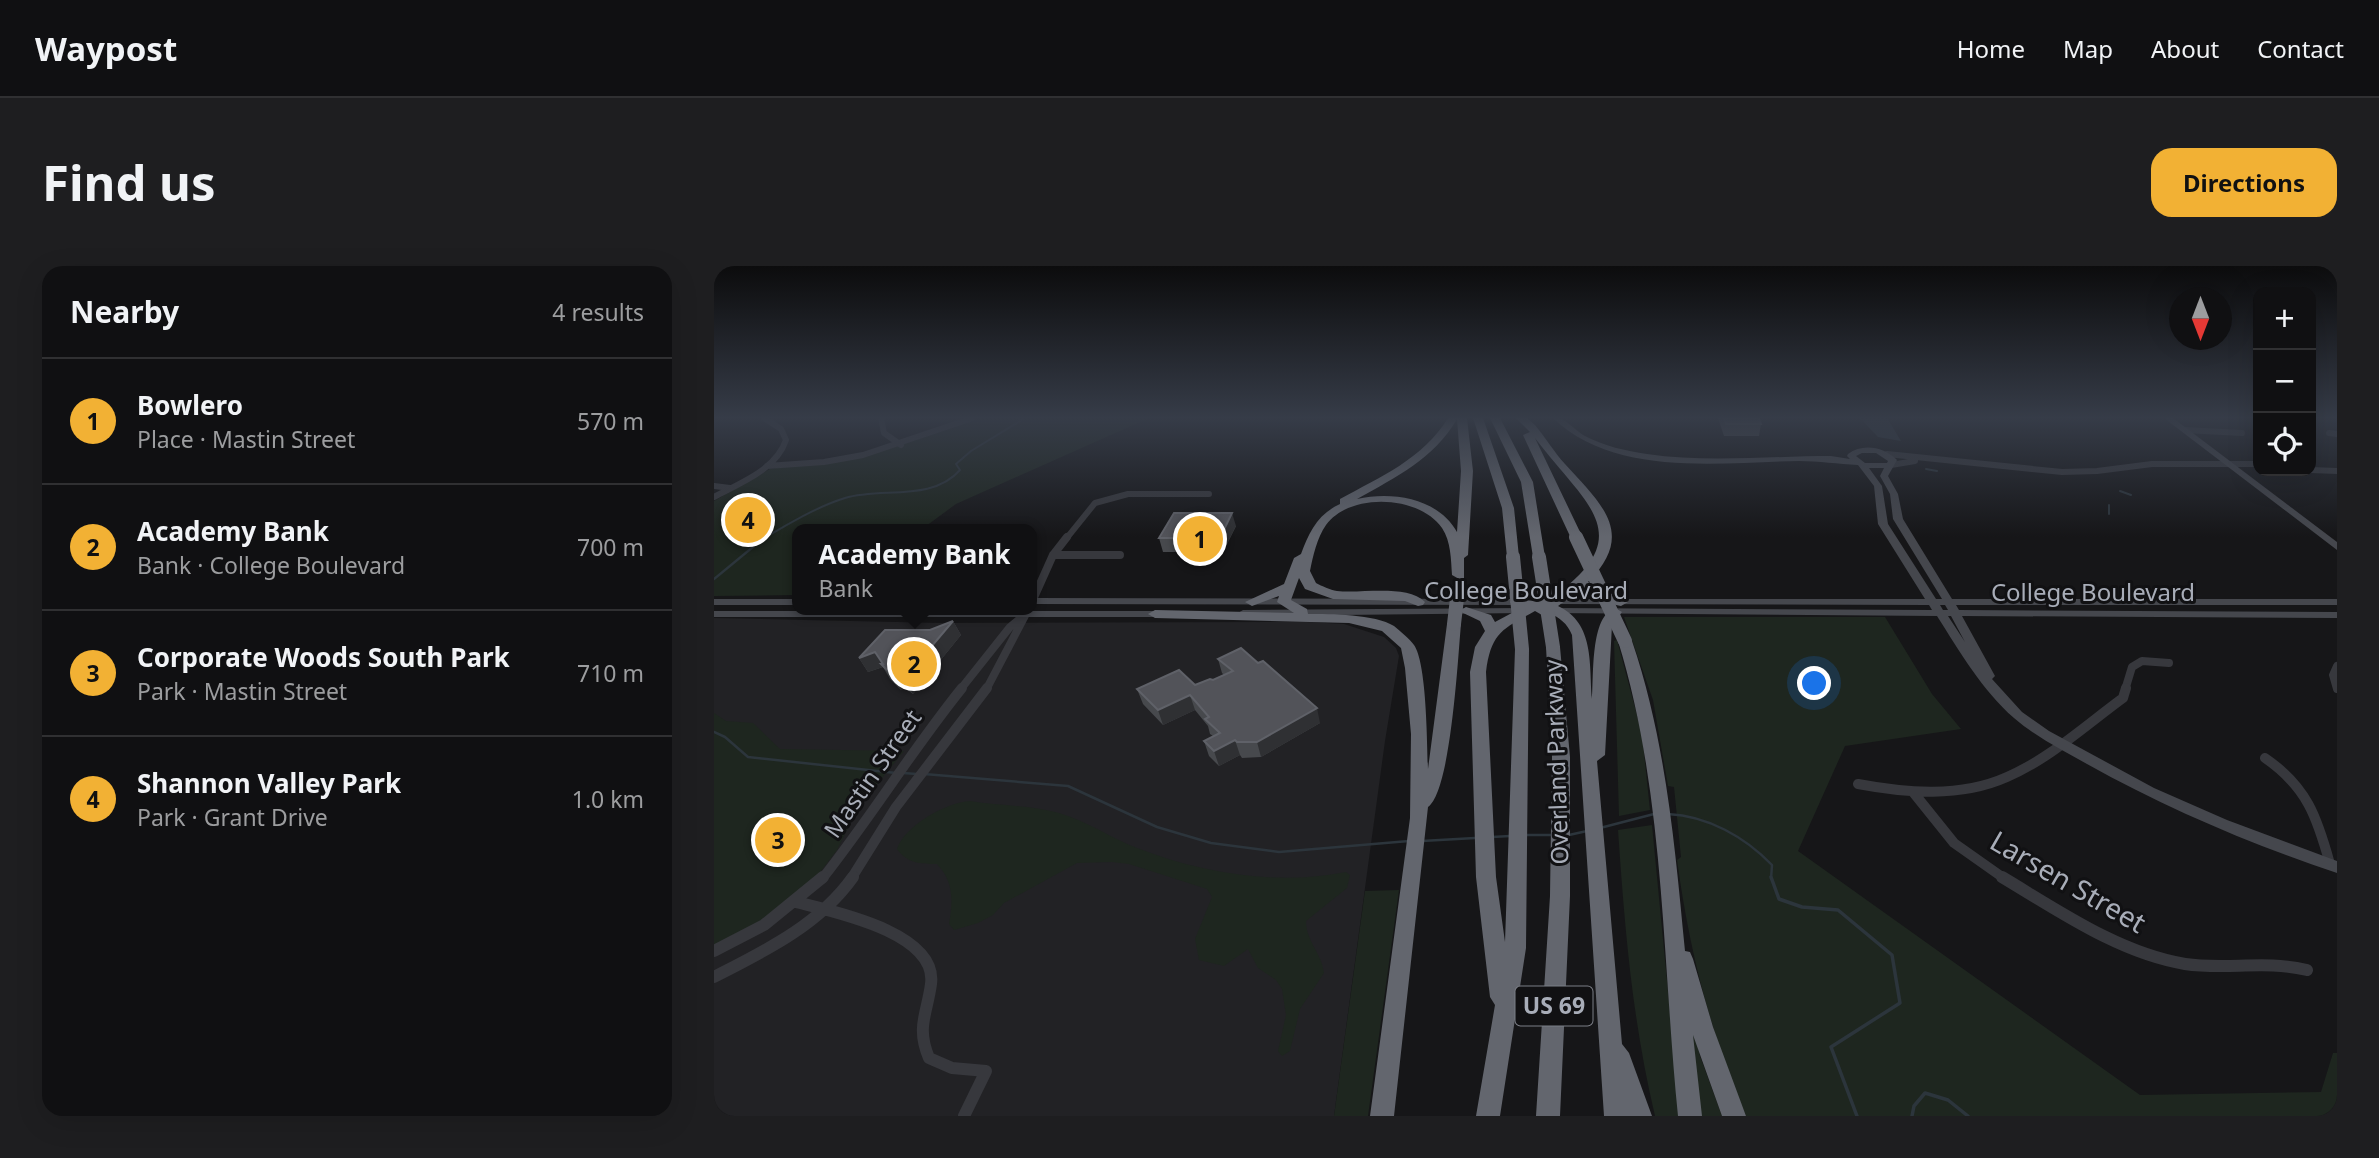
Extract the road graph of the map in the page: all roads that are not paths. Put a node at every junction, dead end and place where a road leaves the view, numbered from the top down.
1 (776, 458) edge
2 (850, 458) edge
3 (1417, 458) edge
4 (1466, 458) edge
5 (1491, 458) edge
6 (1515, 458) edge
7 (1522, 458) edge
8 (1539, 458) edge
9 (1555, 458) edge
10 (1668, 458) edge
11 (1745, 458) edge
12 (1796, 458) edge
13 (1853, 458) edge
14 (1891, 458) edge
15 (1924, 458) edge
16 (2222, 458) edge
17 (1938, 459) junction
18 (1861, 464) junction
19 (2230, 464) junction
20 (2253, 464) edge
21 (1890, 465) junction
22 (767, 466) junction
23 (2316, 470) edge
24 (2337, 471) edge
25 (1527, 482) junction
26 (714, 486) edge
27 (730, 488) junction
28 (1209, 494) dead end
29 (714, 497) edge
30 (1882, 521) junction
31 (1899, 522) junction
32 (2337, 547) edge
33 (1053, 555) junction
34 (1120, 555) dead end
35 (1459, 582) junction
36 (1581, 584) junction
37 (1289, 587) junction
38 (1037, 590) edge
39 (1418, 601) junction
40 (714, 602) edge
41 (792, 602) edge
42 (1252, 602) junction
43 (1284, 602) junction
44 (1931, 602) junction
45 (1949, 602) junction
46 (2337, 602) edge
47 (1037, 606) edge
48 (1037, 606) edge
49 (1542, 607) junction
50 (1618, 607) junction
51 (1466, 611) junction
52 (792, 612) edge
53 (1302, 612) junction
54 (714, 614) edge
55 (1155, 614) junction
56 (1939, 614) junction
57 (1955, 614) junction
58 (1021, 615) edge
59 (1025, 615) edge
60 (2337, 615) edge
61 (1491, 629) junction
62 (1959, 645) junction
63 (1973, 645) junction
64 (2169, 663) dead end
65 (2337, 666) edge
66 (1990, 683) junction
67 (2337, 689) edge
68 (2059, 743) junction
69 (2265, 758) dead end
70 (1592, 784) junction
71 (1858, 784) dead end
72 (1913, 792) junction
73 (1419, 818) junction
74 (2333, 865) edge
75 (796, 902) junction
76 (822, 910) junction
77 (1673, 929) junction
78 (714, 951) edge
79 (2307, 970) dead end
80 (714, 977) edge
81 (1504, 1017) junction
82 (1610, 1034) junction
83 (964, 1116) edge
84 (1382, 1116) edge
85 (1489, 1116) edge
86 (1548, 1116) edge
87 (1615, 1116) edge
88 (1640, 1116) edge
89 (1690, 1116) edge
90 (1734, 1116) edge

1 - 22 street
2 - 22 street
3 - 37 highway
4 - 35 highway
5 - 81 highway, Overland Parkway / US 69, bridge
6 - 25 highway, Overland Parkway / US 69
7 - 25 highway
8 - 77 highway, bridge
9 - 36 highway
10 - 11 main road
12 - 18 main road
13 - 18 main road
14 - 21 main road
15 - 17 street
16 - 19 main road
17 - 19 street
17 - 21 street
18 - 21 main road
18 - 30 main road
19 - 20 street
19 - 32 main road
21 - 31 main road
22 - 27 street
23 - 24 street
25 - 86 highway, Overland Parkway / US 69, bridge
26 - 27 street
27 - 29 street
28 - 33 street, Mastin Street
30 - 31 main road
30 - 44 main road
31 - 45 main road
33 - 34 street
33 - 38 street, Mastin Street
35 - 39 highway
35 - 73 highway, bridge
36 - 49 highway
36 - 50 highway
37 - 42 highway
37 - 43 highway
39 - 43 main road, College Boulevard
39 - 49 main road, College Boulevard
40 - 41 main road
42 - 43 main road, College Boulevard
42 - 47 main road, College Boulevard
43 - 53 highway
44 - 45 main road, College Boulevard
44 - 50 main road, College Boulevard
44 - 56 main road
45 - 46 main road, College Boulevard
45 - 57 main road
48 - 55 main road, College Boulevard
49 - 50 main road, College Boulevard
49 - 51 main road, College Boulevard
49 - 61 highway
49 - 70 highway
50 - 56 main road, College Boulevard
50 - 70 highway
51 - 53 main road, College Boulevard
51 - 61 highway
52 - 54 main road, College Boulevard
53 - 55 main road, College Boulevard
55 - 73 highway
56 - 57 main road, College Boulevard
56 - 62 main road
57 - 60 main road, College Boulevard
57 - 63 main road
58 - 75 street, Mastin Street
59 - 76 street, Mastin Street
61 - 81 highway
62 - 63 main road
62 - 66 main road
63 - 66 main road
64 - 68 street
65 - 67 street
66 - 68 main road
68 - 72 street
68 - 74 main road
69 - 74 street
70 - 82 highway
71 - 72 street
72 - 79 street, Larsen Street
73 - 84 highway
75 - 76 street
75 - 78 street, Mastin Street
76 - 80 street, Mastin Street
76 - 83 street
77 - 89 highway
77 - 90 highway
81 - 85 highway, Overland Parkway / US 69
82 - 87 highway
82 - 88 highway

